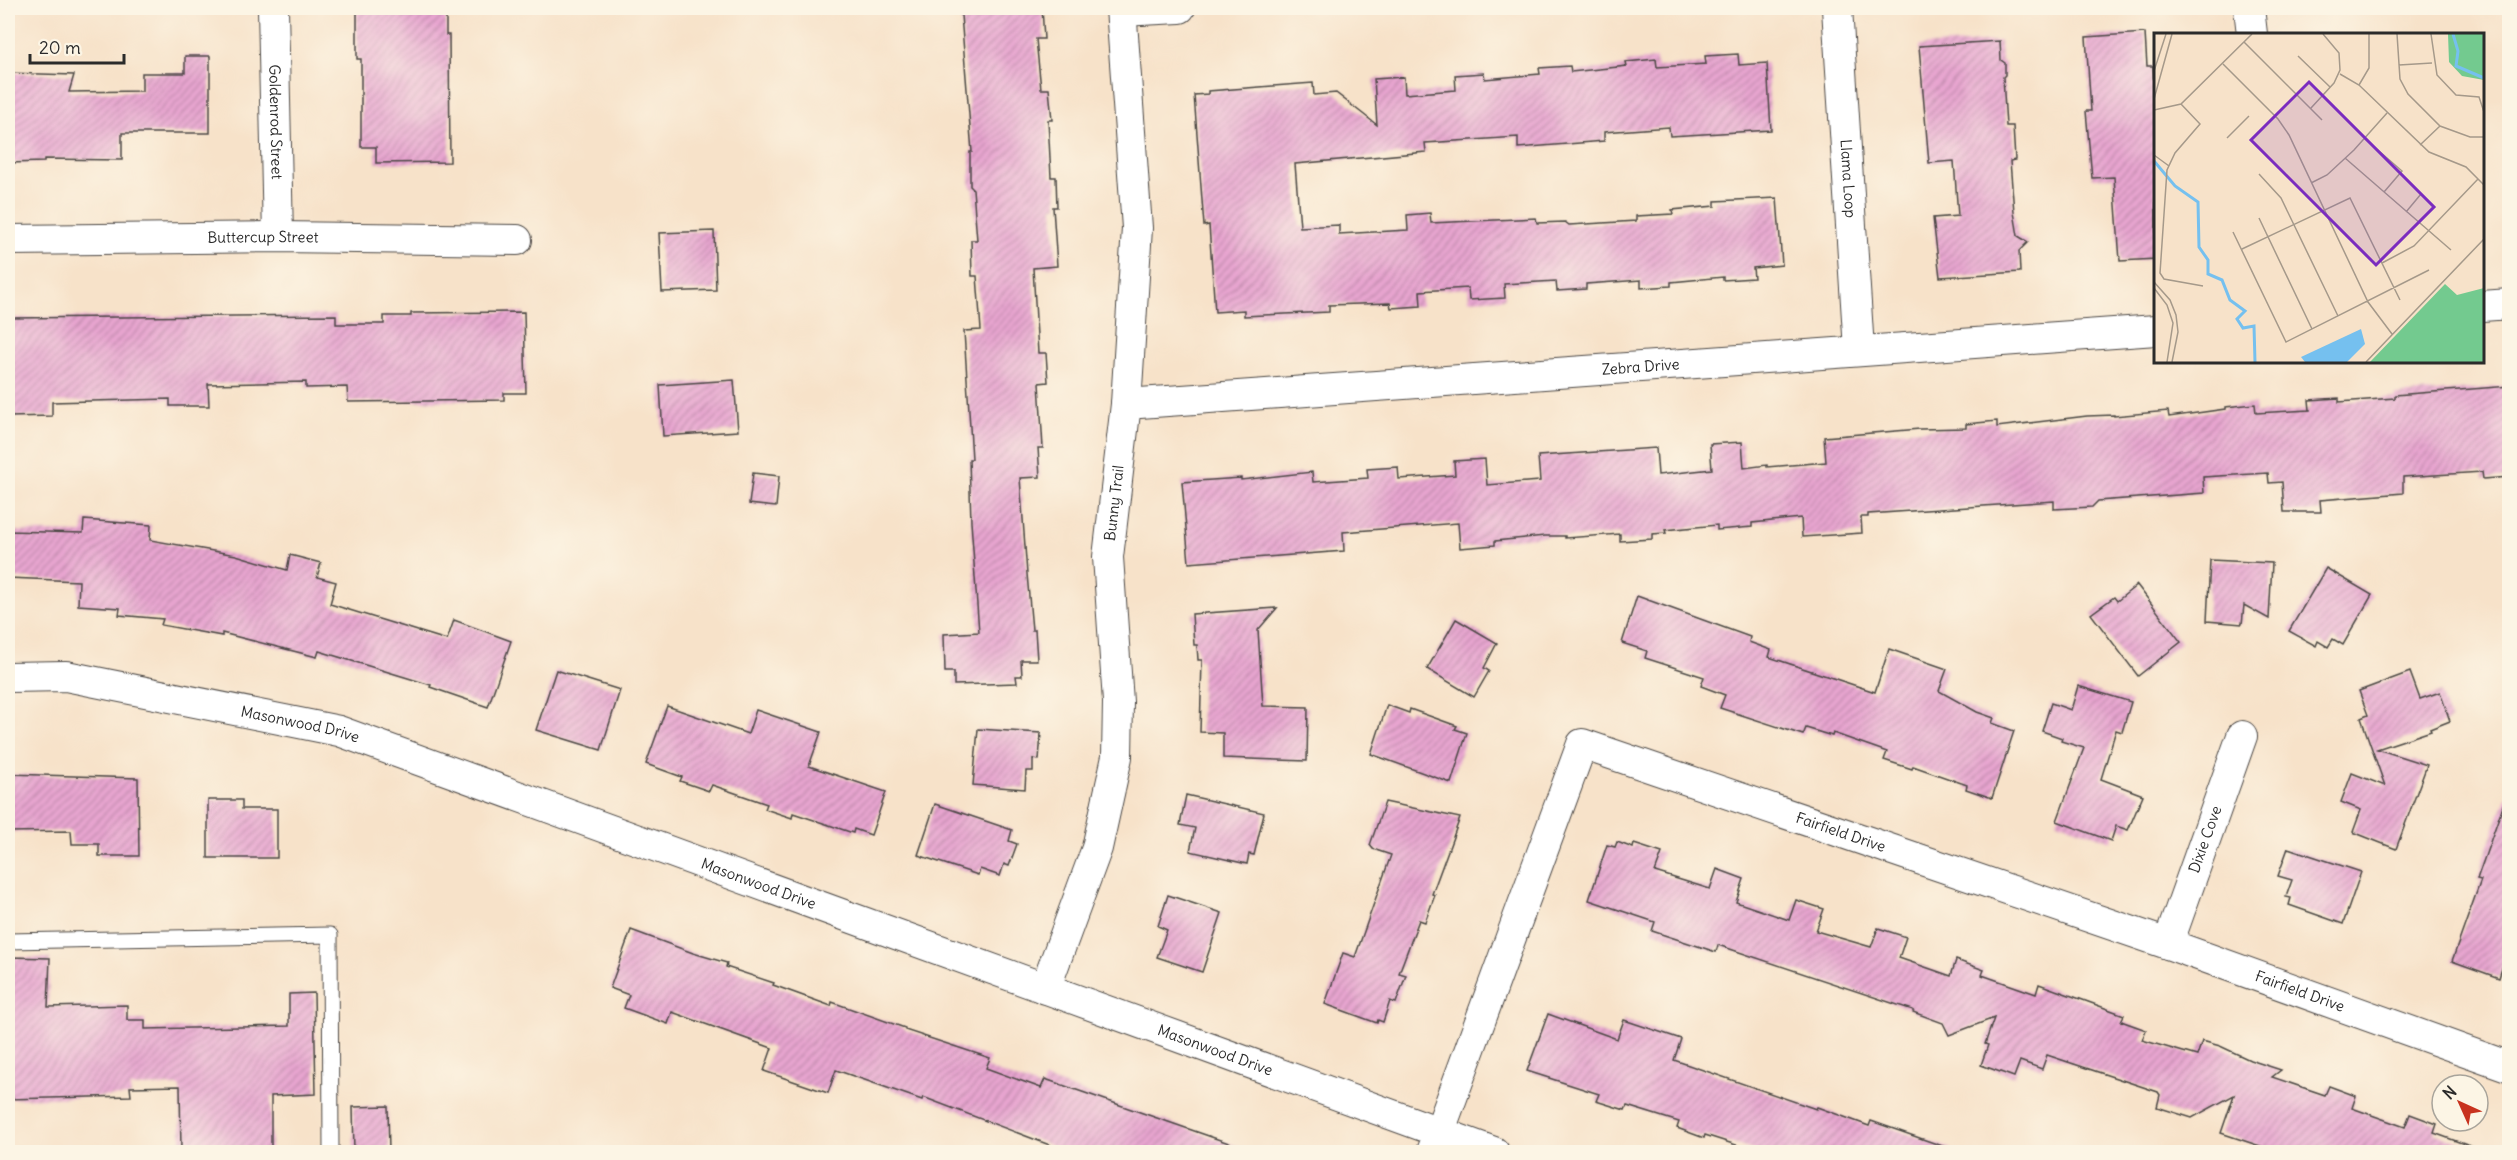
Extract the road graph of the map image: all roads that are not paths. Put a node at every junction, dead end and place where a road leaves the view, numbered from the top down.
1 (273, 8) edge
2 (1180, 8) edge
3 (1837, 8) edge
4 (2249, 8) edge
5 (1121, 10) edge
6 (2252, 33) edge
7 (278, 237) junction
8 (8, 240) edge
9 (517, 240) dead end
10 (2510, 304) edge
11 (2484, 306) edge
12 (2154, 330) edge
13 (1858, 350) junction
14 (1126, 404) junction
15 (8, 677) edge
16 (2242, 736) dead end
17 (8, 941) edge
18 (2168, 944) junction
19 (1045, 989) junction
20 (2510, 1066) edge
21 (1436, 1143) edge
22 (331, 1152) edge
23 (1494, 1152) edge

1 - 7 street, Goldenrod Street
2 - 5 street
3 - 13 street, Llama Loop
4 - 6 street
5 - 14 street, Bunny Trail
7 - 8 street, Buttercup Street
7 - 9 street, Buttercup Street
10 - 11 street
12 - 13 street, Zebra Drive
13 - 14 street, Zebra Drive
14 - 19 street, Bunny Trail
15 - 19 street, Masonwood Drive
16 - 18 street, Dixie Cove
17 - 22 lane
18 - 20 street, Fairfield Drive
18 - 21 street, Fairfield Drive
19 - 21 street, Masonwood Drive
21 - 23 street, Masonwood Drive

